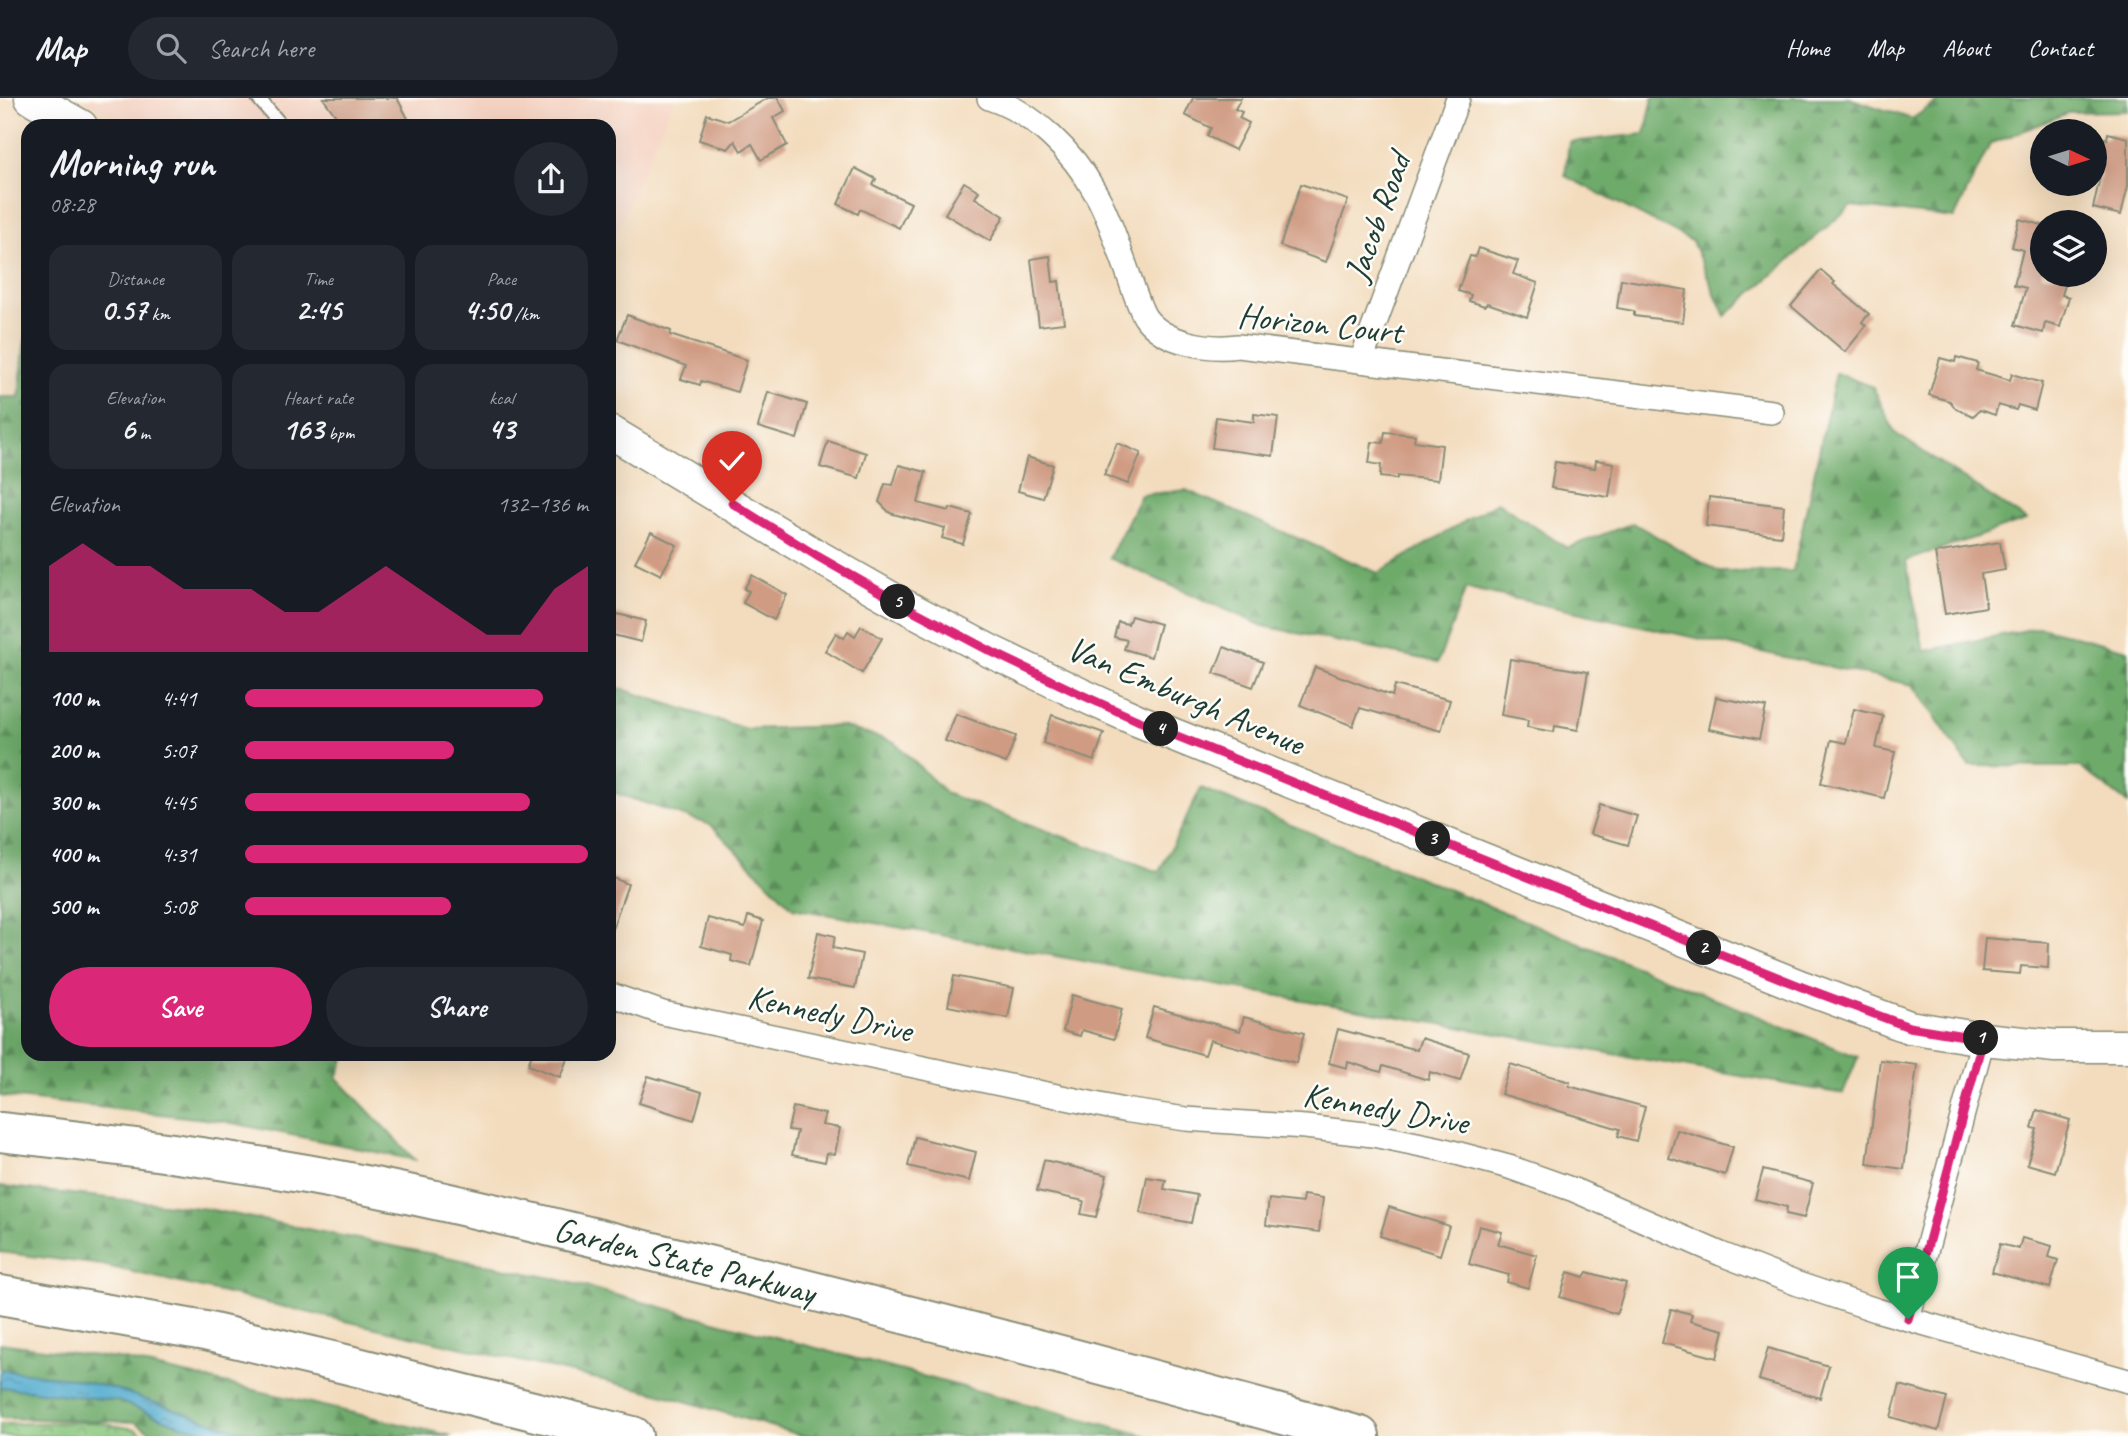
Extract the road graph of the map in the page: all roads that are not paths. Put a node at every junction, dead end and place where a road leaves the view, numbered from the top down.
1 (30, 98) edge
2 (258, 98) edge
3 (989, 98) edge
4 (1458, 98) edge
5 (68, 119) edge
6 (276, 119) edge
7 (1361, 361) junction
8 (1772, 412) dead end
9 (616, 435) edge
10 (616, 996) edge
11 (1983, 1039) junction
12 (2128, 1046) edge
13 (0, 1132) edge
14 (0, 1294) edge
15 (1908, 1319) junction
16 (2128, 1381) edge
17 (633, 1436) edge
18 (1360, 1436) edge

1 - 5 main road
2 - 6 lane
3 - 7 street, Horizon Court
4 - 7 street, Jacob Road
7 - 8 street, Horizon Court
9 - 11 main road, Van Emburgh Avenue
10 - 15 street, Kennedy Drive
11 - 12 main road, Van Emburgh Avenue
11 - 15 street
13 - 18 highway, Garden State Parkway
14 - 17 highway
15 - 16 street, Kennedy Drive

